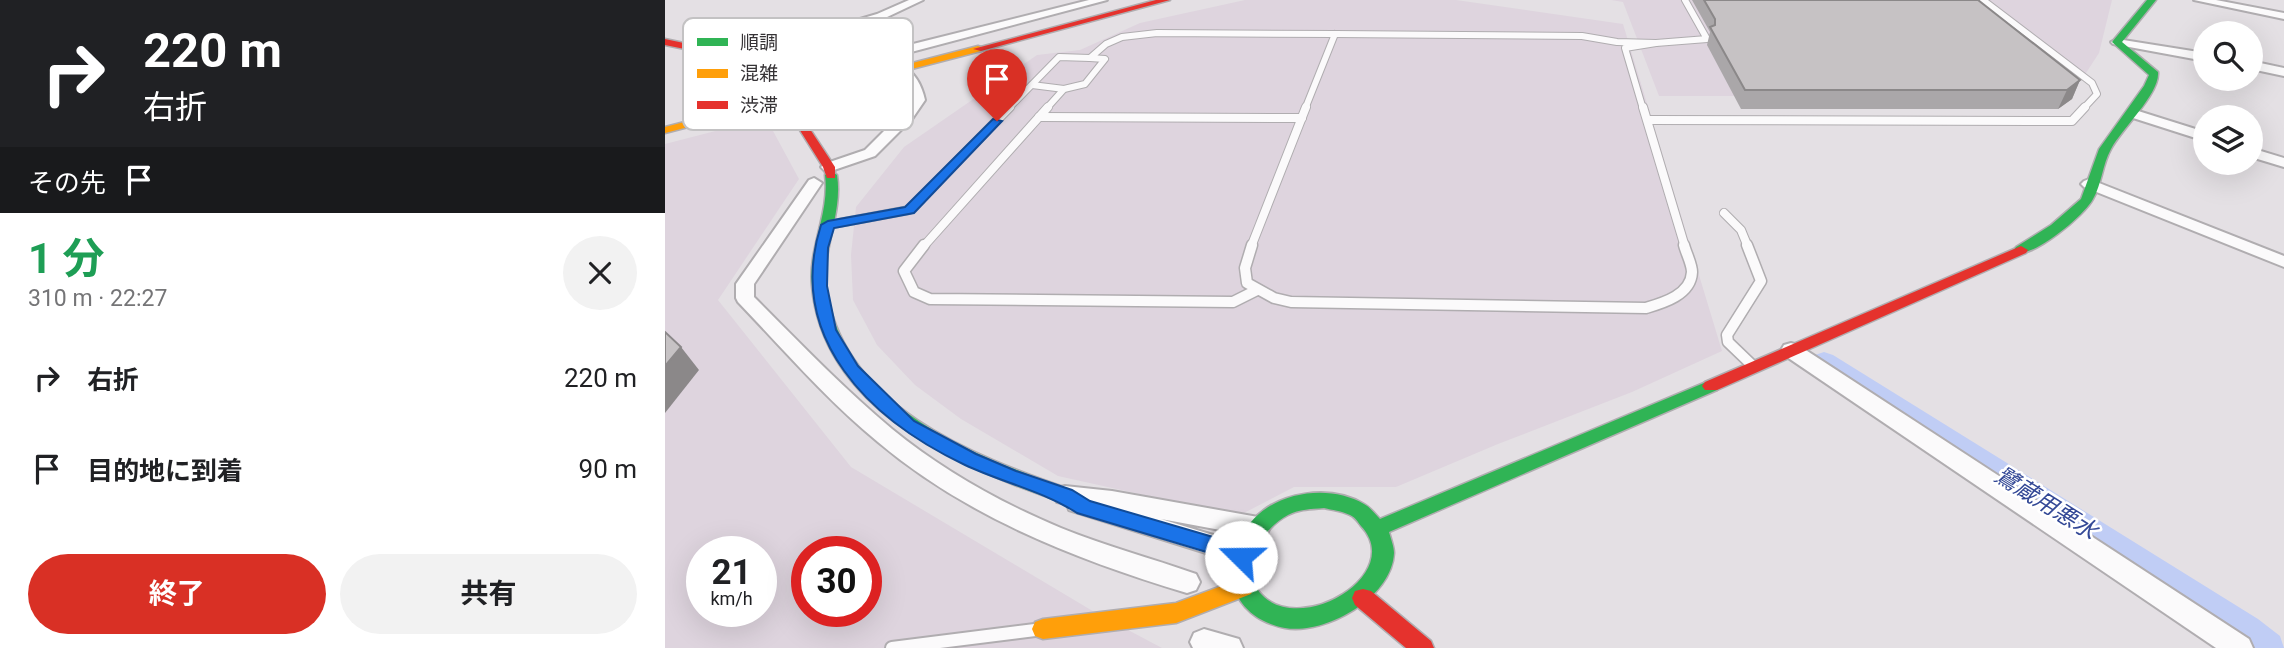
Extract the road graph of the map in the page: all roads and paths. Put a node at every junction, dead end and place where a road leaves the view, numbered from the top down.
1 (906, 0) edge
2 (918, 0) edge
3 (1102, 0) edge
4 (1128, 0) edge
5 (1166, 0) edge
6 (1685, 0) edge
7 (1983, 0) edge
8 (2152, 0) edge
9 (2199, 0) edge
10 (2284, 16) edge
11 (864, 18) edge
12 (870, 18) edge
13 (1335, 33) junction
14 (2117, 41) junction
15 (665, 42) edge
16 (1656, 43) junction
17 (683, 46) edge
18 (913, 48) edge
19 (2193, 55) edge
20 (913, 58) edge
21 (1090, 58) junction
22 (913, 67) edge
23 (2263, 68) edge
24 (2284, 72) edge
25 (913, 83) edge
26 (1031, 85) junction
27 (1064, 89) junction
28 (913, 107) edge
29 (2135, 114) junction
30 (683, 115) edge
31 (1039, 117) junction
32 (1302, 118) junction
33 (665, 119) edge
34 (1648, 120) junction
35 (683, 124) edge
36 (665, 130) edge
37 (803, 130) edge
38 (893, 130) edge
39 (2193, 133) edge
40 (2263, 156) edge
41 (2284, 163) edge
42 (822, 175) junction
43 (2089, 184) junction
44 (1724, 213) dead end
45 (828, 225) junction
46 (2284, 262) edge
47 (1257, 290) junction
48 (1791, 350) junction
49 (1753, 366) junction
50 (1065, 495) junction
51 (1258, 527) junction
52 (1379, 528) junction
53 (1241, 557) junction
54 (1187, 582) dead end
55 (1243, 587) junction
56 (1363, 598) junction
57 (1043, 629) joint
58 (892, 648) edge
59 (1423, 648) edge
60 (2239, 648) edge

1 - 11 street
2 - 12 street
3 - 18 street
4 - 20 street
5 - 22 street
6 - 16 lane
7 - 34 lane
8 - 14 street
9 - 10 street
13 - 16 lane
13 - 21 lane
13 - 32 lane
14 - 19 street
14 - 29 street
15 - 17 street
16 - 34 lane
21 - 26 lane
21 - 27 lane
23 - 24 street
25 - 28 street
26 - 27 lane
26 - 45 lane
27 - 31 lane
29 - 39 street
29 - 43 street
30 - 33 street
31 - 32 lane
31 - 47 lane
32 - 47 lane
34 - 47 lane
35 - 36 street
37 - 42 street
38 - 42 street
40 - 41 street
42 - 45 street
42 - 54 street
43 - 46 street
43 - 48 street
44 - 49 lane
45 - 50 street
48 - 49 street
48 - 60 street
49 - 52 street
50 - 51 street
50 - 53 street
51 - 52 street
51 - 53 street
52 - 56 street
53 - 55 street
55 - 56 street
55 - 57 street
56 - 59 street
57 - 58 lane

